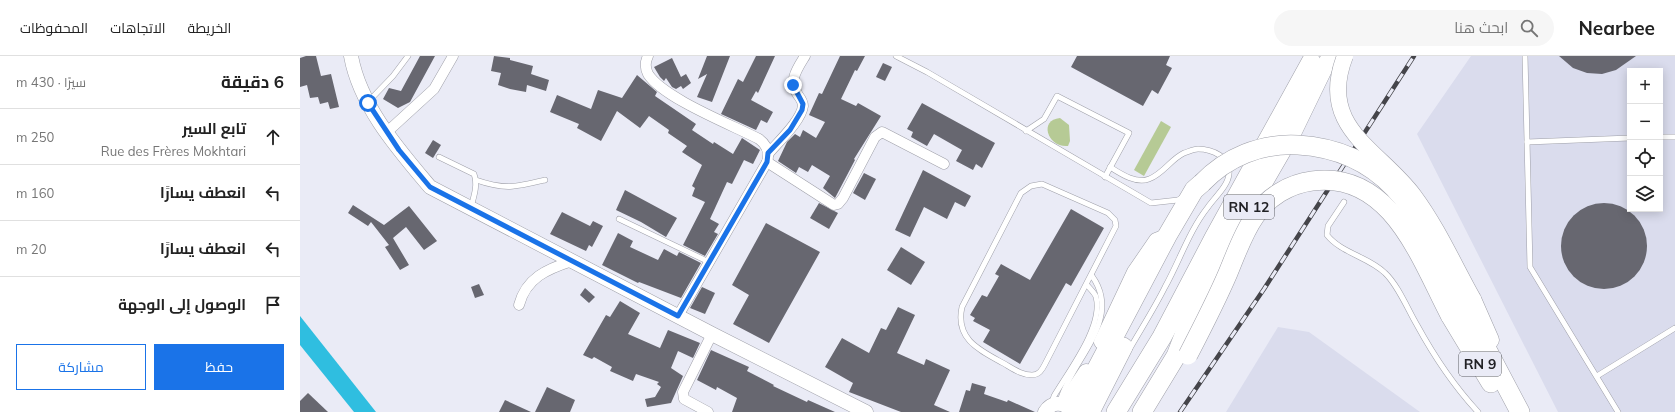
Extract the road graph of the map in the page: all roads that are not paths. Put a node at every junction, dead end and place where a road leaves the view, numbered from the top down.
1 (351, 56) edge
2 (408, 56) edge
3 (453, 56) edge
4 (648, 56) edge
5 (805, 56) edge
6 (896, 56) edge
7 (1345, 56) edge
8 (1525, 56) edge
9 (1319, 61) edge
10 (368, 103) junction
11 (1026, 131) junction
12 (387, 132) junction
13 (1675, 137) edge
14 (1627, 138) edge
15 (1663, 138) edge
16 (1527, 142) junction
17 (439, 157) dead end
18 (768, 158) junction
19 (944, 164) dead end
20 (1110, 167) junction
21 (1105, 177) junction
22 (476, 180) junction
23 (545, 180) dead end
24 (1200, 189) junction
25 (1344, 202) dead end
26 (471, 208) junction
27 (619, 219) dead end
28 (572, 261) junction
29 (709, 262) junction
30 (1092, 276) junction
31 (1086, 286) junction
32 (1192, 293) junction
33 (519, 305) dead end
34 (1462, 308) junction
35 (678, 316) junction
36 (1675, 328) edge
37 (712, 334) junction
38 (1166, 339) junction
39 (1112, 371) junction
40 (1597, 376) junction
41 (1061, 408) edge
42 (1515, 411) edge
43 (708, 412) edge
44 (866, 412) edge
45 (1090, 412) edge
46 (1104, 412) edge
47 (1116, 412) edge
48 (1127, 412) edge
49 (1142, 412) edge
50 (1152, 412) edge
51 (1478, 412) edge
52 (1618, 412) edge

1 - 10 street
2 - 10 lane
3 - 12 street
4 - 18 street
5 - 18 street
6 - 11 lane
7 - 34 main road, bridge
8 - 16 lane
9 - 32 highway, RN 12
10 - 12 street
11 - 20 lane
11 - 21 lane
12 - 26 street
13 - 15 lane
14 - 16 lane
16 - 40 lane
17 - 22 lane
18 - 19 street
18 - 29 street
20 - 21 lane
20 - 39 lane
21 - 24 lane
22 - 23 lane
22 - 26 lane
24 - 34 highway, bridge
24 - 39 highway
24 - 41 highway
25 - 51 lane
26 - 28 street
27 - 29 lane
28 - 33 street
28 - 35 street
29 - 35 street
30 - 31 lane
30 - 31 lane
30 - 41 lane
31 - 41 lane
32 - 38 highway, RN 12
32 - 46 highway, RN 12
32 - 49 highway, RN 12
34 - 42 highway, RN 9
34 - 42 main road
34 - 50 highway, bridge
35 - 37 street
36 - 40 lane
37 - 43 street
37 - 44 street
38 - 47 highway, RN 12
38 - 48 highway, RN 12
39 - 45 highway
40 - 52 lane

